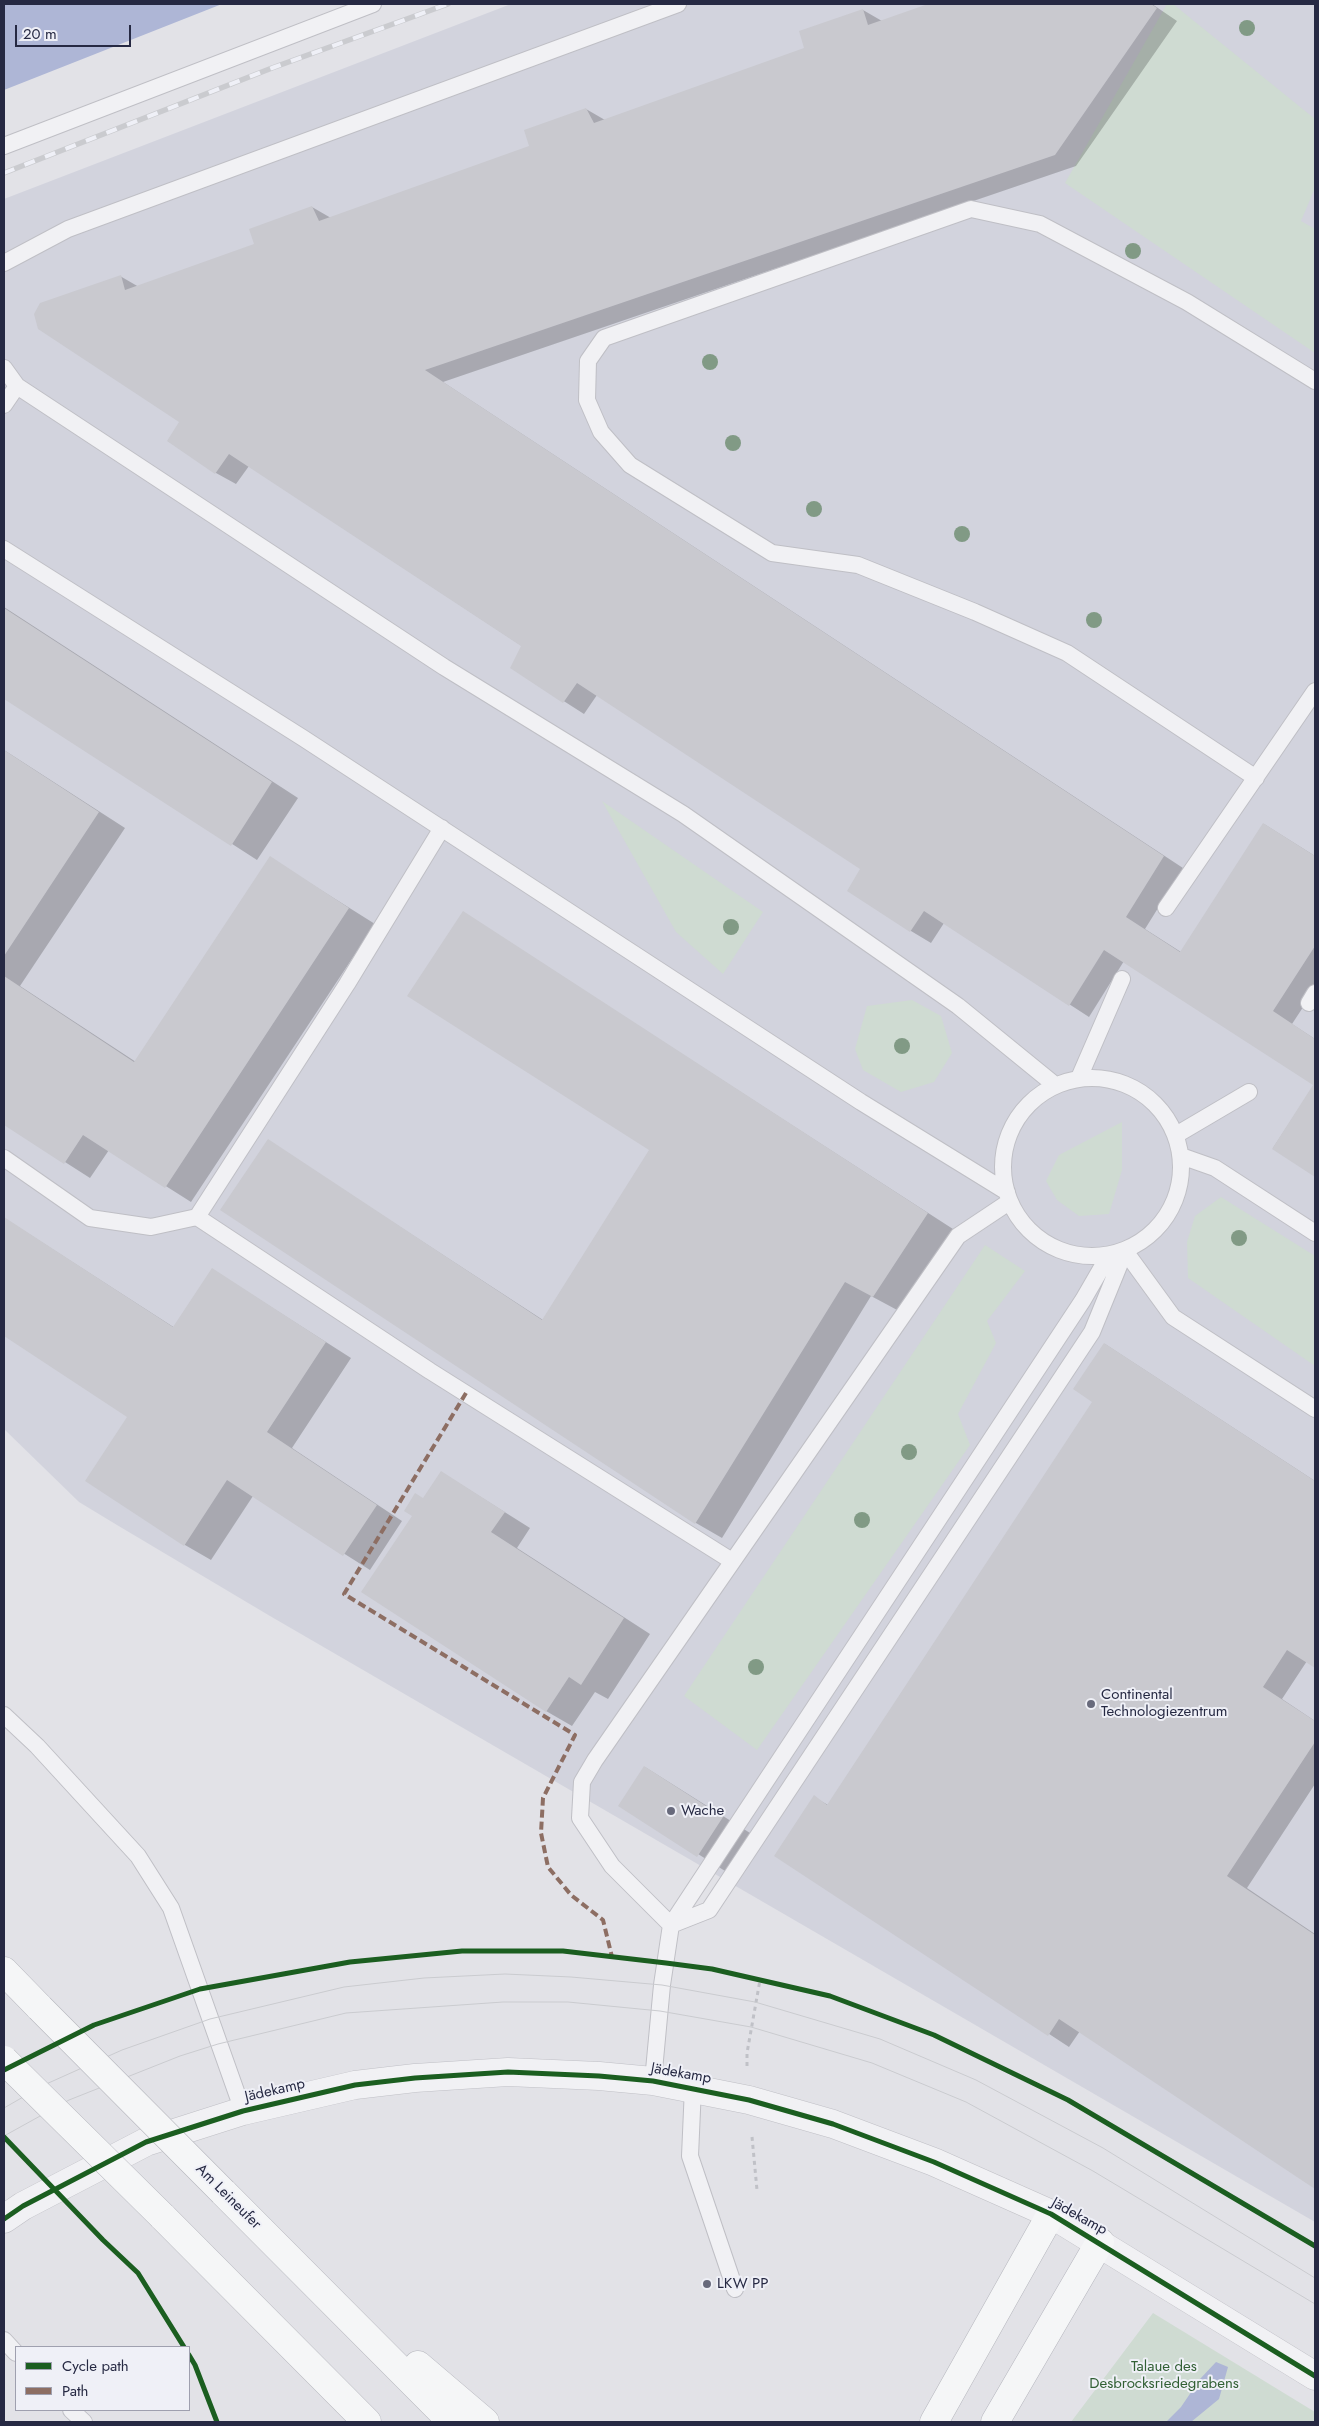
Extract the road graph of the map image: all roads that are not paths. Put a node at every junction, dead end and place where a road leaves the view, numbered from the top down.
1 (373, 4) edge
2 (678, 4) edge
3 (4, 146) edge
4 (4, 263) edge
5 (4, 368) edge
6 (1315, 381) edge
7 (17, 386) junction
8 (4, 405) edge
9 (4, 549) edge
10 (1315, 691) edge
11 (1256, 778) junction
12 (442, 828) junction
13 (1166, 908) dead end
14 (1122, 979) dead end
15 (1078, 1078) junction
16 (1055, 1085) junction
17 (1249, 1092) dead end
18 (1176, 1135) junction
19 (1181, 1156) junction
20 (4, 1158) edge
21 (1008, 1197) junction
22 (197, 1217) junction
23 (1315, 1233) edge
24 (1117, 1253) junction
25 (1315, 1409) edge
26 (732, 1561) junction
27 (4, 1715) edge
28 (671, 1925) junction
29 (4, 1971) edge
30 (4, 2060) edge
31 (653, 2081) junction
32 (693, 2087) junction
33 (243, 2111) junction
34 (1051, 2214) junction
35 (4, 2219) edge
36 (1100, 2242) junction
37 (277, 2246) junction
38 (735, 2289) dead end
39 (4, 2340) edge
40 (295, 2350) junction
41 (15, 2352) edge
42 (1315, 2376) edge
43 (72, 2411) edge
44 (84, 2422) edge
45 (339, 2422) edge
46 (367, 2422) edge
47 (452, 2422) edge
48 (486, 2422) edge
49 (934, 2422) edge
50 (995, 2422) edge

1 - 3 lane
2 - 4 lane
5 - 7 lane
6 - 11 lane
7 - 8 lane
7 - 16 lane
9 - 12 lane
10 - 11 lane
11 - 13 lane
12 - 21 lane
12 - 22 lane
14 - 15 lane
15 - 16 lane
15 - 18 lane
16 - 21 lane
17 - 18 lane
18 - 19 lane
19 - 23 lane
19 - 24 lane
20 - 22 lane
21 - 24 lane
21 - 26 lane
22 - 26 lane
24 - 25 lane
24 - 28 lane
24 - 28 lane
26 - 28 lane
27 - 33 lane
28 - 31 lane
29 - 37 highway, Am Leineufer, bridge
30 - 40 highway, bridge
31 - 32 street, Jädekamp
31 - 33 street, Jädekamp
32 - 34 street, Jädekamp
32 - 38 lane
33 - 35 street, Jädekamp
34 - 36 street, Jädekamp
34 - 49 highway
36 - 42 street, Jädekamp
36 - 50 highway
37 - 47 highway, Am Leineufer
37 - 48 highway
39 - 41 lane
40 - 45 highway
40 - 46 highway
43 - 44 lane

